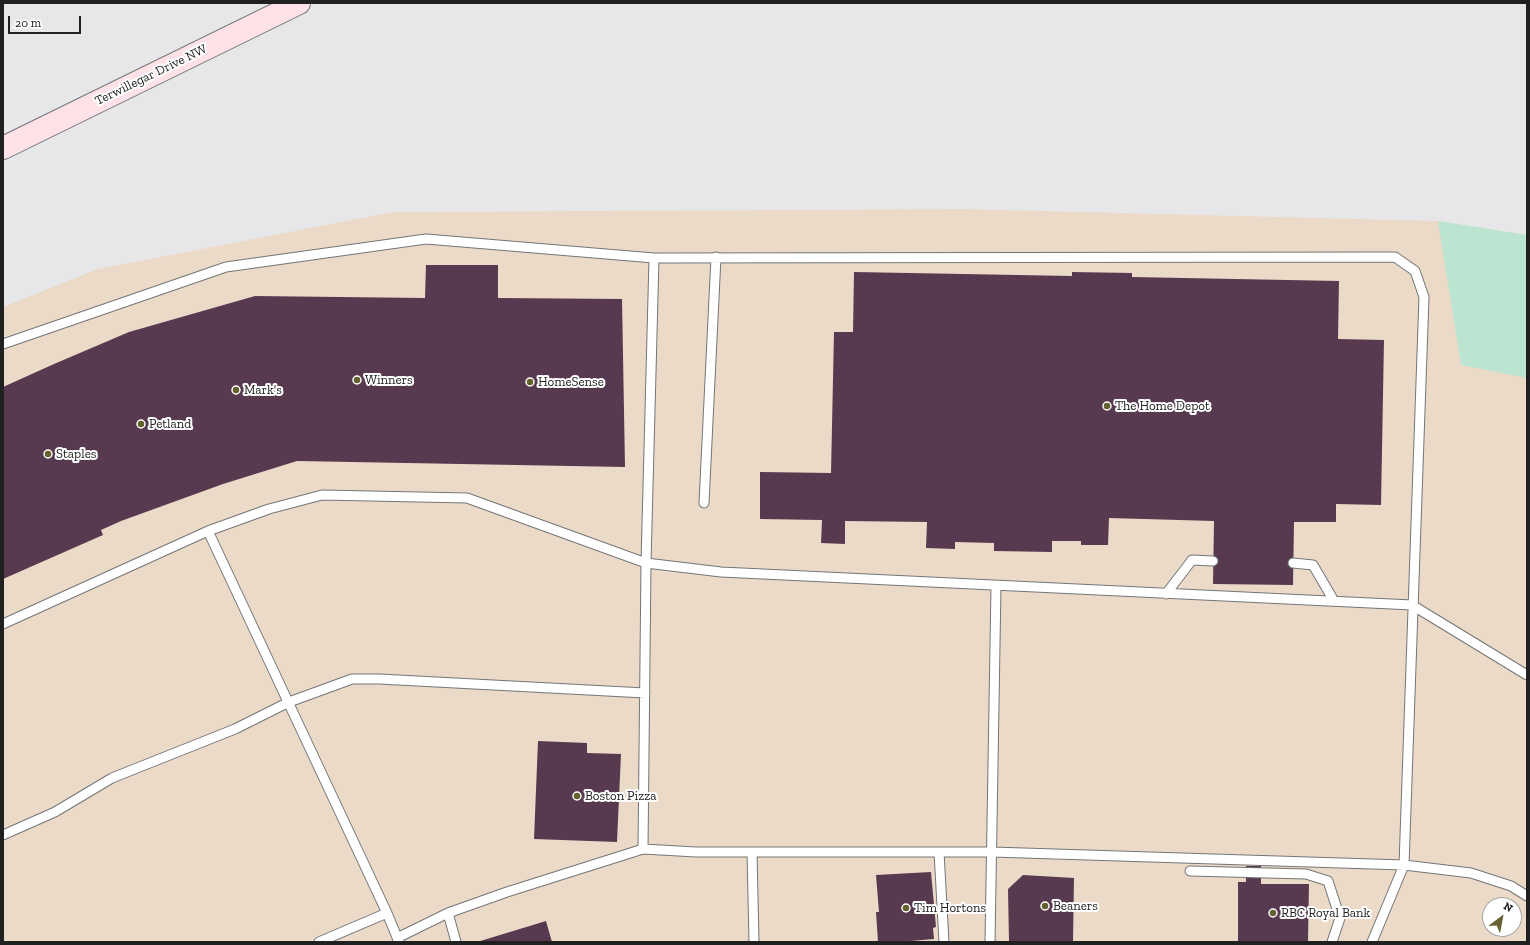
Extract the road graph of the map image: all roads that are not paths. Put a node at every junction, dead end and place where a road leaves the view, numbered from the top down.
1 (299, 3) edge
2 (3, 148) edge
3 (716, 257) junction
4 (654, 258) junction
5 (3, 344) edge
6 (704, 502) dead end
7 (208, 531) junction
8 (1213, 561) dead end
9 (646, 563) junction
10 (1293, 563) dead end
11 (996, 586) junction
12 (1166, 594) junction
13 (1334, 601) junction
14 (1412, 605) junction
15 (3, 624) edge
16 (1527, 675) edge
17 (645, 693) junction
18 (289, 702) junction
19 (3, 836) edge
20 (643, 849) junction
21 (752, 852) junction
22 (940, 852) junction
23 (992, 852) junction
24 (1404, 865) junction
25 (1190, 871) dead end
26 (1527, 896) edge
27 (387, 913) junction
28 (448, 913) junction
29 (334, 939) edge
30 (398, 940) edge
31 (319, 942) edge
32 (456, 942) edge
33 (754, 942) edge
34 (944, 942) edge
35 (990, 942) edge
36 (1332, 942) edge
37 (1372, 942) edge

1 - 2 main road, Terwillegar Drive NW
3 - 4 lane
3 - 6 lane
3 - 14 lane
4 - 5 lane
4 - 9 lane
7 - 9 lane
7 - 15 lane
7 - 18 lane
8 - 12 lane
9 - 11 lane
9 - 17 lane
10 - 13 lane
11 - 12 lane
11 - 23 lane
12 - 13 lane
13 - 14 lane
14 - 16 lane
14 - 24 lane
17 - 18 lane
17 - 20 lane
18 - 19 lane
18 - 27 lane
20 - 21 lane
20 - 28 lane
21 - 22 lane
21 - 33 lane
22 - 23 lane
22 - 34 lane
23 - 24 lane
23 - 35 lane
24 - 26 lane
24 - 37 lane
25 - 36 lane
27 - 29 lane
27 - 30 lane
28 - 30 lane
28 - 32 lane
29 - 31 lane

